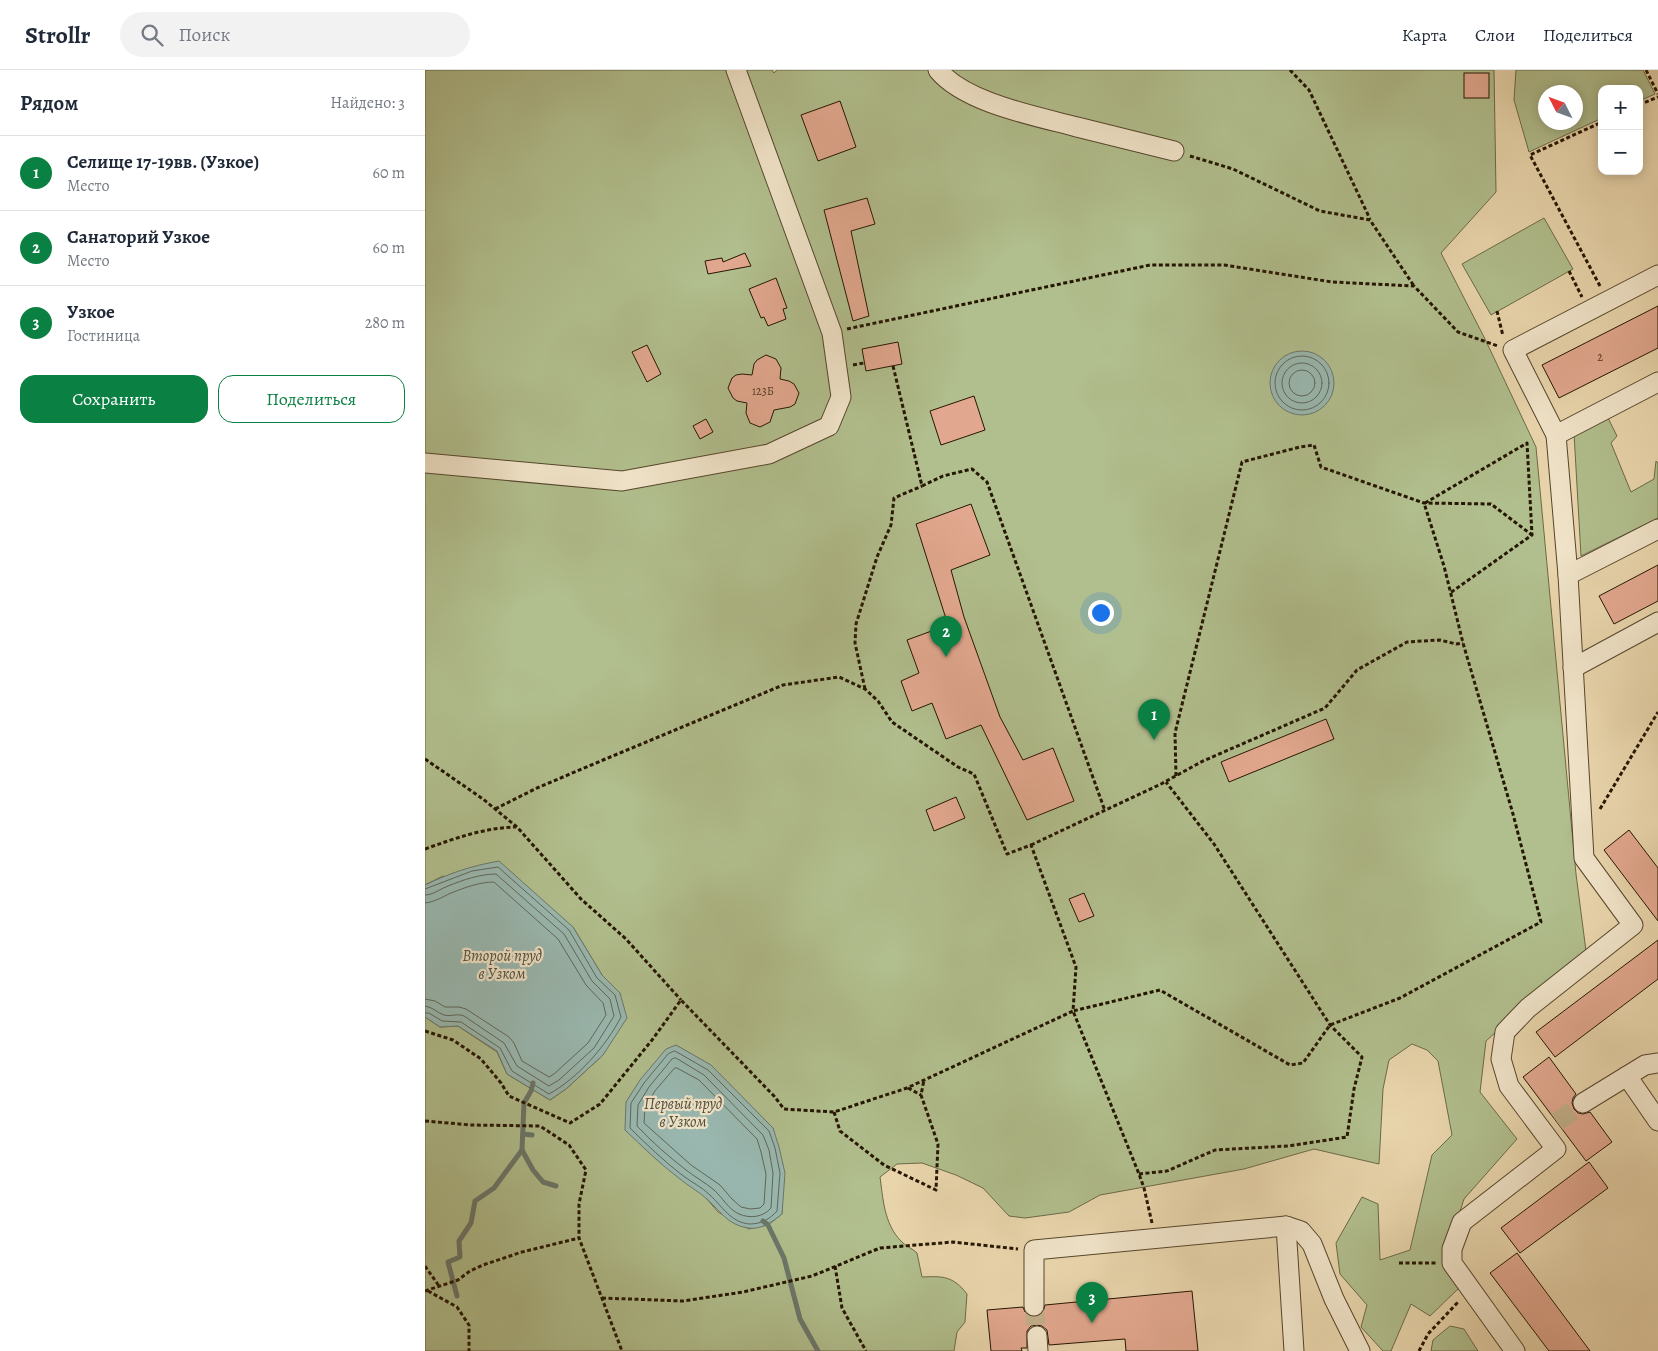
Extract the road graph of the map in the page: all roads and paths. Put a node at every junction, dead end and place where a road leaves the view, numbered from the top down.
1 (736, 70) edge
2 (938, 70) edge
3 (1290, 70) edge
4 (1646, 70) edge
5 (1658, 96) edge
6 (1643, 103) edge
7 (1598, 124) edge
8 (1174, 151) joint
9 (1371, 220) junction
10 (1569, 271) dead end
11 (1658, 275) edge
12 (1414, 286) junction
13 (1608, 301) junction
14 (1497, 311) dead end
15 (1589, 311) junction
16 (832, 333) junction
17 (1509, 350) junction
18 (893, 366) dead end
19 (1658, 382) edge
20 (1556, 435) junction
21 (425, 463) edge
22 (922, 486) junction
23 (1424, 503) junction
24 (1658, 529) edge
25 (1532, 536) junction
26 (1568, 575) junction
27 (1450, 593) junction
28 (1658, 622) edge
29 (1463, 643) junction
30 (1573, 668) junction
31 (865, 689) junction
32 (1658, 712) edge
33 (425, 759) edge
34 (1176, 776) junction
35 (1166, 782) junction
36 (495, 809) junction
37 (1105, 811) junction
38 (1598, 811) dead end
39 (517, 827) junction
40 (1031, 845) junction
41 (425, 849) edge
42 (681, 1000) junction
43 (1073, 1011) junction
44 (1330, 1025) junction
45 (425, 1032) edge
46 (1658, 1063) edge
47 (1627, 1076) junction
48 (924, 1080) junction
49 (907, 1088) junction
50 (921, 1095) junction
51 (1583, 1103) tunnel mouth
52 (834, 1112) junction
53 (425, 1121) edge
54 (1658, 1121) edge
55 (1139, 1174) junction
56 (1286, 1226) junction
57 (579, 1238) junction
58 (1156, 1238) junction
59 (1034, 1250) junction
60 (1399, 1263) dead end
61 (1451, 1263) junction
62 (425, 1266) edge
63 (835, 1266) junction
64 (439, 1286) junction
65 (1470, 1289) junction
66 (426, 1291) edge
67 (602, 1298) junction
68 (1034, 1306) tunnel mouth
69 (469, 1351) edge
70 (622, 1351) edge
71 (865, 1351) edge
72 (1294, 1351) edge
73 (1360, 1351) edge
74 (1419, 1351) edge
75 (1515, 1351) edge

1 - 16 lane
2 - 8 lane
3 - 9 path
4 - 5 path
5 - 6 path
7 - 13 path
8 - 9 path
9 - 12 path
10 - 15 path
11 - 13 lane
12 - 16 path
12 - 17 path
13 - 15 lane
14 - 17 path
15 - 17 lane
16 - 21 lane
17 - 20 lane
18 - 22 path
19 - 20 lane
20 - 26 lane
22 - 31 path
22 - 37 path
23 - 25 path
23 - 25 path
23 - 27 path
23 - 34 path
24 - 26 lane
25 - 27 path
26 - 30 lane
27 - 29 path
28 - 30 lane
29 - 34 path
29 - 44 path
30 - 61 lane
31 - 36 path
31 - 40 path
32 - 38 path
33 - 36 path
34 - 35 path
35 - 37 path
35 - 44 path
36 - 39 path
37 - 40 path
39 - 41 path
39 - 42 path
40 - 43 path
42 - 45 path
42 - 52 path
43 - 44 path
43 - 48 path
43 - 55 path
44 - 55 path
46 - 47 lane
47 - 51 lane
47 - 54 lane
48 - 49 path
48 - 50 path
49 - 50 path
49 - 52 path
50 - 52 path
53 - 57 path
55 - 58 path
56 - 58 lane
56 - 72 lane
56 - 73 lane
57 - 64 path
57 - 67 path
58 - 59 lane
59 - 63 path
59 - 68 lane
60 - 61 path
61 - 65 lane
62 - 64 path
63 - 67 path
63 - 71 path
64 - 66 path
65 - 74 path
65 - 75 lane
66 - 69 path
67 - 70 path

